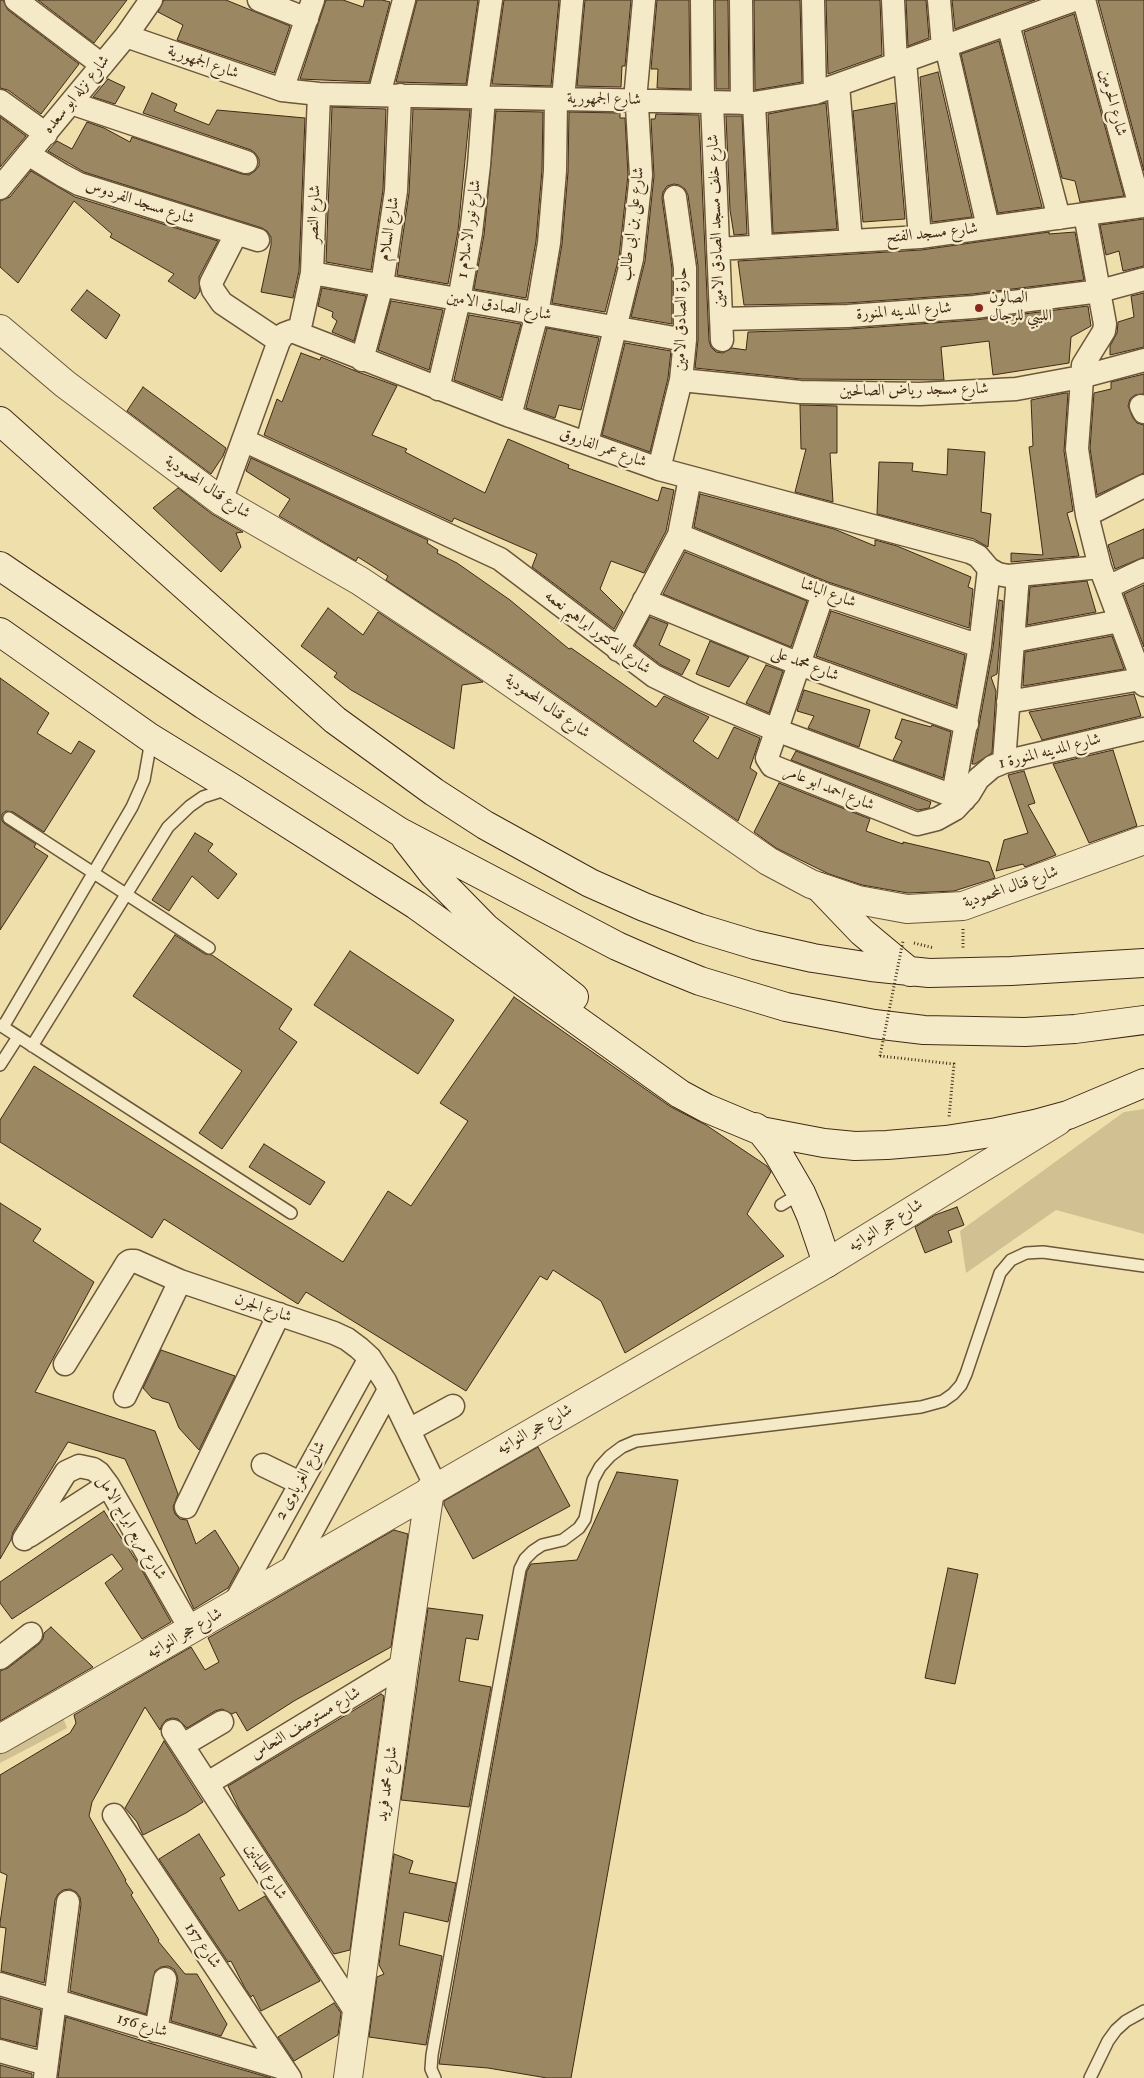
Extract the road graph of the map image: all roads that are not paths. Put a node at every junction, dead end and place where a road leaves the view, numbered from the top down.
1 (16, 0) edge
2 (259, 0) edge
3 (404, 0) edge
4 (491, 0) edge
5 (572, 0) edge
6 (644, 0) edge
7 (702, 0) edge
8 (741, 0) edge
9 (813, 0) edge
10 (893, 0) edge
11 (939, 0) edge
12 (1074, 0) edge
13 (1084, 0) edge
14 (143, 3) edge
15 (1028, 8) edge
16 (310, 9) edge
17 (1008, 24) junction
18 (126, 36) junction
19 (944, 47) junction
20 (901, 62) junction
21 (102, 64) junction
22 (838, 85) junction
23 (282, 90) junction
24 (815, 93) junction
25 (319, 94) junction
26 (389, 95) junction
27 (480, 97) junction
28 (559, 99) junction
29 (0, 101) edge
30 (637, 101) junction
31 (708, 102) junction
32 (71, 103) junction
33 (748, 103) junction
34 (46, 134) junction
35 (28, 154) junction
36 (246, 162) dead end
37 (0, 188) edge
38 (675, 197) dead end
39 (1142, 206) edge
40 (1084, 214) junction
41 (1059, 218) junction
42 (988, 227) junction
43 (236, 234) junction
44 (920, 237) junction
45 (258, 240) dead end
46 (851, 241) junction
47 (761, 246) junction
48 (718, 249) junction
49 (312, 273) junction
50 (1144, 279) edge
51 (382, 286) junction
52 (1100, 291) junction
53 (459, 300) junction
54 (537, 314) junction
55 (615, 328) junction
56 (0, 329) edge
57 (722, 330) joint
58 (289, 337) junction
59 (685, 340) junction
60 (362, 360) junction
61 (1144, 360) edge
62 (1081, 377) junction
63 (681, 380) junction
64 (438, 389) junction
65 (510, 416) junction
66 (4, 427) edge
67 (242, 440) junction
68 (587, 443) junction
69 (660, 468) junction
70 (690, 478) junction
71 (1144, 486) edge
72 (221, 501) junction
73 (1087, 516) junction
74 (679, 535) junction
75 (0, 566) edge
76 (989, 569) junction
77 (1144, 570) edge
78 (1018, 575) junction
79 (1104, 577) junction
80 (823, 594) junction
81 (644, 600) junction
82 (1120, 622) junction
83 (0, 632) edge
84 (1013, 642) junction
85 (980, 646) junction
86 (618, 650) junction
87 (799, 664) junction
88 (1141, 672) edge
89 (1008, 702) junction
90 (967, 724) junction
91 (1144, 729) edge
92 (776, 730) junction
93 (149, 738) junction
94 (1004, 762) junction
95 (232, 788) junction
96 (958, 798) junction
97 (8, 818) dead end
98 (917, 824) joint
99 (400, 832) junction
100 (1144, 840) edge
101 (93, 873) junction
102 (819, 887) junction
103 (127, 895) junction
104 (209, 948) dead end
105 (1144, 963) edge
106 (910, 972) junction
107 (1144, 1020) edge
108 (2, 1026) edge
109 (18, 1037) junction
110 (32, 1046) junction
111 (0, 1065) edge
112 (1144, 1083) edge
113 (1068, 1115) junction
114 (761, 1131) junction
115 (290, 1213) dead end
116 (827, 1263) junction
117 (1144, 1266) edge
118 (180, 1281) junction
119 (279, 1314) junction
120 (370, 1358) junction
121 (65, 1364) dead end
122 (389, 1390) junction
123 (125, 1396) dead end
124 (453, 1406) dead end
125 (409, 1430) junction
126 (263, 1464) dead end
127 (300, 1483) junction
128 (108, 1485) junction
129 (433, 1488) junction
130 (186, 1507) dead end
131 (289, 1573) junction
132 (233, 1606) junction
133 (191, 1630) junction
134 (31, 1634) dead end
135 (0, 1658) edge
136 (404, 1664) junction
137 (222, 1722) dead end
138 (0, 1740) edge
139 (208, 1783) junction
140 (114, 1815) dead end
141 (68, 1902) dead end
142 (165, 1979) dead end
143 (0, 1984) edge
144 (55, 2001) junction
145 (1144, 2011) edge
146 (357, 2014) junction
147 (156, 2031) junction
148 (0, 2051) edge
149 (46, 2071) edge
150 (288, 2076) edge
151 (348, 2078) edge
152 (435, 2078) edge
153 (1090, 2078) edge

1 - 21 street
2 - 16 street
3 - 26 street, شارع السلام
4 - 27 street, شارع نور الاسلام 1
5 - 28 street
6 - 30 street, شارع على بن ابى طالب
7 - 31 street, شارع خلف مسجد الصادق الامين
8 - 33 street
9 - 24 street
10 - 20 street
11 - 19 street
12 - 15 street, شارع الجمهورية
13 - 39 street, شارع الحرمين
14 - 18 street, شارع نزله ابو سعده
15 - 17 street, شارع الجمهورية
16 - 23 street
17 - 19 street, شارع الجمهورية
17 - 41 street
18 - 21 street, شارع نزله ابو سعده
18 - 23 street, شارع الجمهورية
19 - 20 street, شارع الجمهورية
19 - 42 street
20 - 22 street, شارع الجمهورية
20 - 44 street
21 - 32 street, شارع نزله ابو سعده
22 - 24 street, شارع الجمهورية
22 - 46 street
23 - 25 street, شارع الجمهورية
24 - 33 street, شارع الجمهورية
25 - 26 street, شارع الجمهورية
25 - 49 street, شارع النصر
26 - 27 street, شارع الجمهورية
26 - 51 street, شارع السلام
27 - 28 street, شارع الجمهورية
27 - 53 street, شارع نور الاسلام 1
28 - 30 street, شارع الجمهورية
28 - 54 street
29 - 34 street
30 - 31 street, شارع الجمهورية
30 - 55 street, شارع على بن ابى طالب
31 - 33 street, شارع الجمهورية
31 - 48 street, شارع خلف مسجد الصادق الامين
32 - 34 street, شارع نزله ابو سعده
32 - 36 street
33 - 47 street
34 - 35 street, شارع نزله ابو سعده
35 - 37 street, شارع نزله ابو سعده
35 - 43 street, شارع مسجد الفردوس
38 - 59 street, حارة الصادق الامين
39 - 40 street, شارع مسجد الفتح
40 - 41 street, شارع مسجد الفتح
40 - 52 street
41 - 42 street, شارع مسجد الفتح
42 - 44 street, شارع مسجد الفتح
43 - 45 street, شارع مسجد الفردوس
43 - 58 street, شارع عمر الفاروق
44 - 46 street, شارع مسجد الفتح
46 - 47 street, شارع مسجد الفتح
47 - 48 street, شارع مسجد الفتح
48 - 57 street, شارع خلف مسجد الصادق الامين
49 - 51 street, شارع الصادق الامين
49 - 58 street, شارع النصر
50 - 52 street, شارع المدينه المنورة
51 - 53 street, شارع الصادق الامين
51 - 60 street, شارع السلام
52 - 57 street, شارع المدينه المنورة
52 - 62 street
53 - 54 street, شارع الصادق الامين
53 - 64 street, شارع نور الاسلام 1
54 - 55 street, شارع الصادق الامين
54 - 65 street
55 - 59 street, شارع الصادق الامين
55 - 68 street, شارع على بن ابى طالب
56 - 72 main road, شارع قنال المحمودية
58 - 60 street, شارع عمر الفاروق
58 - 67 street
59 - 63 street, حارة الصادق الامين
60 - 64 street, شارع عمر الفاروق
61 - 62 street, شارع مسجد رياض الصالحين
62 - 63 street, شارع مسجد رياض الصالحين
62 - 73 street
63 - 69 street, حارة الصادق الامين
64 - 65 street, شارع عمر الفاروق
65 - 68 street, شارع عمر الفاروق
66 - 106 main road
67 - 72 street
67 - 86 street, شارع الدكتور ابراهيم نعمه
68 - 69 street, شارع عمر الفاروق
69 - 70 street, شارع عمر الفاروق
70 - 74 street
70 - 76 street, شارع عمر الفاروق
71 - 73 street
72 - 102 main road, شارع قنال المحمودية
73 - 79 street
74 - 80 street, شارع الباشا
74 - 81 street
75 - 99 main road
76 - 78 street, شارع عمر الفاروق
76 - 85 street
77 - 79 street, شارع عمر الفاروق
78 - 79 street, شارع عمر الفاروق
78 - 84 street
79 - 82 street
80 - 85 street, شارع الباشا
80 - 87 street, شارع احمد ابو عامر
81 - 86 street
81 - 87 street, شارع محمد على
82 - 84 street
82 - 88 street
83 - 93 main road
84 - 89 street
85 - 90 street
86 - 92 street, شارع الدكتور ابراهيم نعمه
87 - 90 street, شارع محمد على
87 - 92 street, شارع احمد ابو عامر
88 - 89 street
89 - 94 street
90 - 96 street
91 - 94 street, شارع المدينه المنورة 1
92 - 96 street, شارع الدكتور ابراهيم نعمه
92 - 98 street, شارع احمد ابو عامر
93 - 95 main road
93 - 101 lane
94 - 96 street, شارع المدينه المنورة 1
95 - 103 lane
95 - 114 main road
96 - 98 street, شارع المدينه المنورة 1
97 - 101 lane
99 - 107 main road
99 - 114 main road
100 - 102 main road, شارع قنال المحمودية
101 - 103 lane
101 - 108 lane
102 - 106 main road
103 - 104 lane
103 - 110 lane
105 - 106 main road
108 - 109 lane
109 - 110 lane
109 - 111 lane
110 - 115 lane
112 - 113 main road
113 - 114 main road
113 - 116 main road, شارع حجر النواتيه
114 - 116 main road
116 - 129 main road, شارع حجر النواتيه
117 - 152 lane
118 - 119 street, شارع الجرن
118 - 121 street, شارع الجرن
118 - 123 street
119 - 120 street, شارع الجرن
119 - 130 street
120 - 122 street, شارع الجرن
120 - 127 street, شارع الغرباوى 2
122 - 125 street, شارع الجرن
122 - 131 street
124 - 125 street
125 - 129 street, شارع الجرن
126 - 127 street
127 - 132 street, شارع الغرباوى 2
128 - 128 street, شارع مربع ابراج الامل
128 - 133 street, شارع مربع ابراج الامل
129 - 131 main road, شارع حجر النواتيه
129 - 136 main road, شارع محمد فريد
131 - 132 main road, شارع حجر النواتيه
132 - 133 main road, شارع حجر النواتيه
133 - 138 main road, شارع حجر النواتيه
134 - 135 street
136 - 139 street, شارع مستوصف النحاس
136 - 146 main road, شارع محمد فريد
137 - 139 street, شارع اللبانين
139 - 146 street, شارع اللبانين
140 - 150 street, شارع 157
141 - 144 street
142 - 147 street
143 - 144 street, شارع 156
144 - 147 street, شارع 156
144 - 149 street
145 - 153 lane
146 - 151 main road, شارع محمد فريد
147 - 150 street, شارع 156
148 - 149 street

